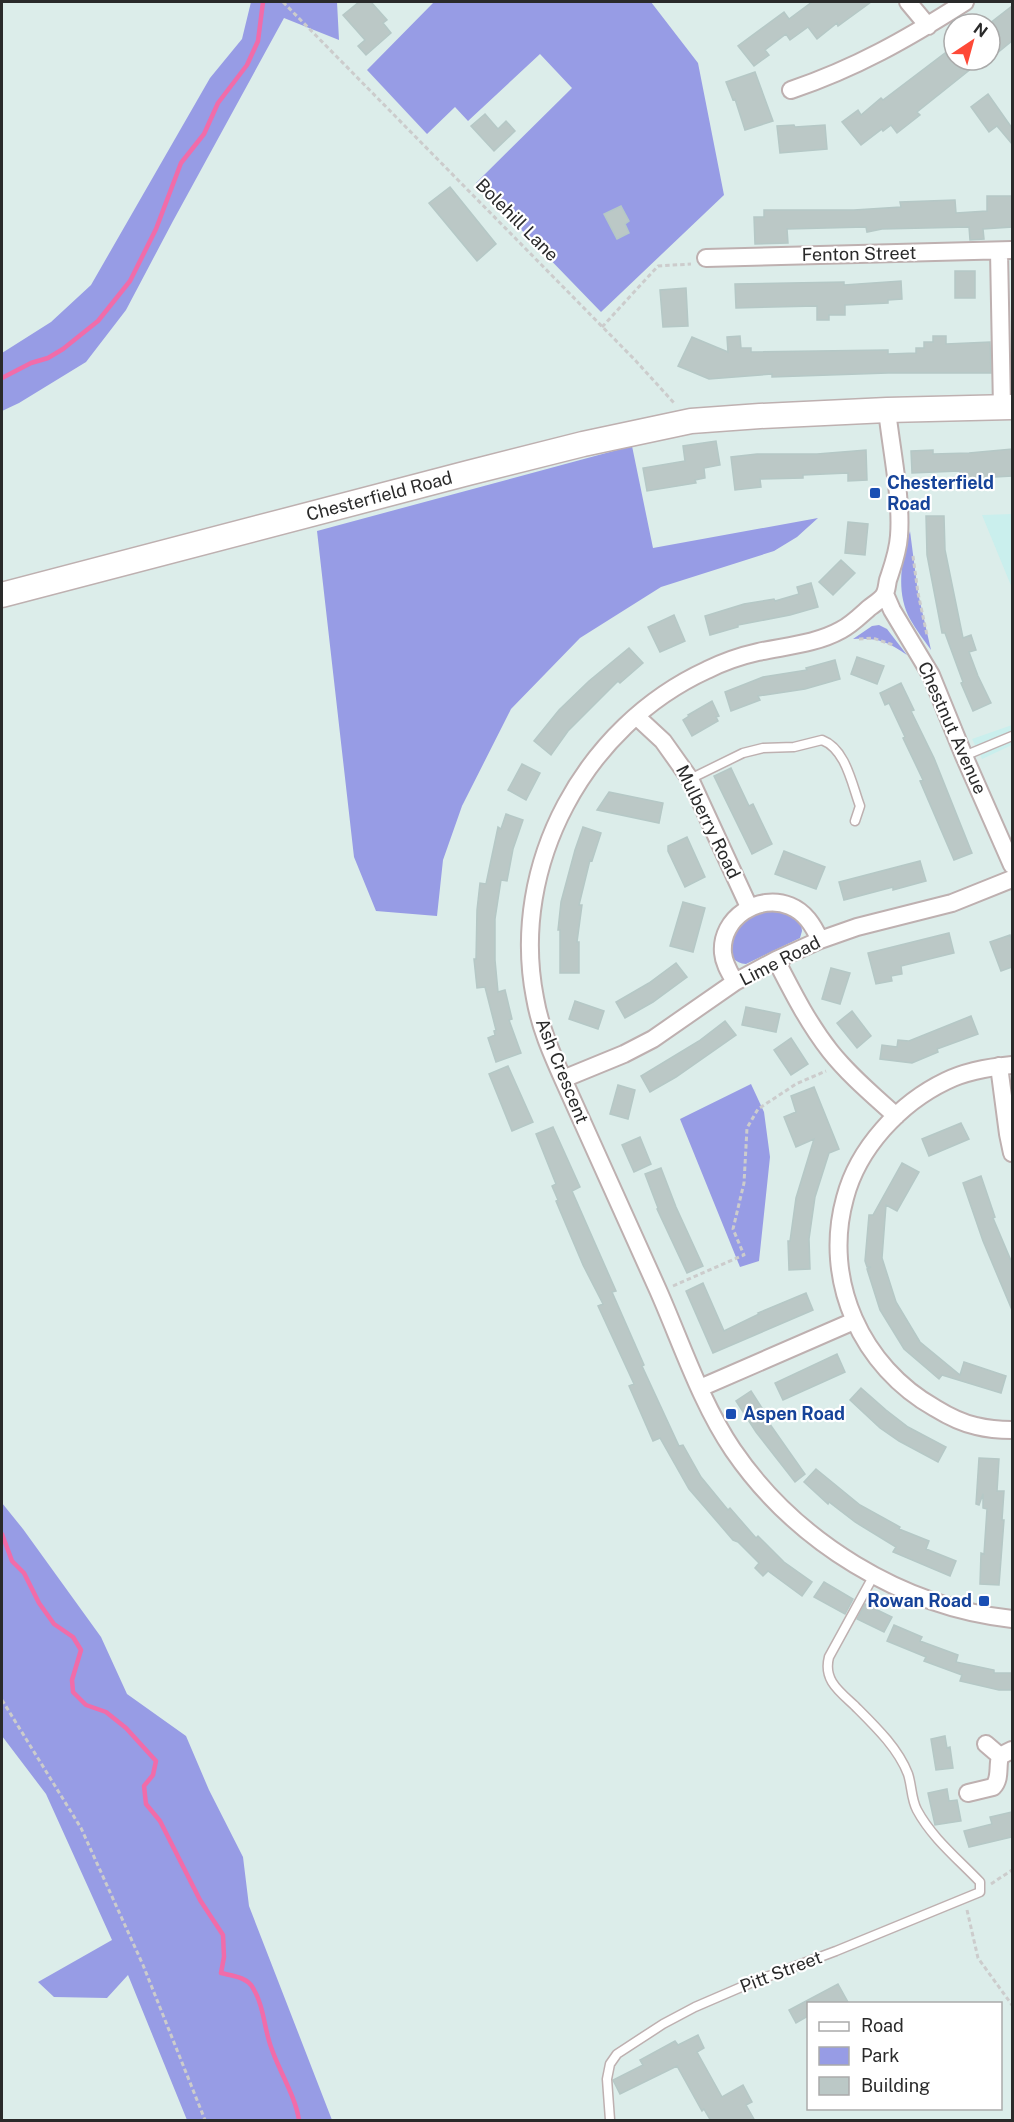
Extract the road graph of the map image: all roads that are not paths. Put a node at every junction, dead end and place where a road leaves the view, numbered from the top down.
1 (908, 2) edge
2 (965, 2) edge
3 (928, 26) junction
4 (791, 90) dead end
5 (1006, 250) edge
6 (706, 258) road end
7 (1007, 407) edge
8 (887, 410) junction
9 (885, 594) junction
10 (2, 595) edge
11 (636, 717) junction
12 (1012, 736) edge
13 (964, 756) junction
14 (690, 779) junction
15 (855, 821) dead end
16 (1012, 865) edge
17 (1012, 879) edge
18 (749, 906) junction
19 (820, 940) junction
20 (776, 960) junction
21 (735, 982) junction
22 (1006, 1066) edge
23 (563, 1079) junction
24 (896, 1116) junction
25 (1012, 1153) edge
26 (854, 1321) junction
27 (700, 1388) junction
28 (1012, 1430) edge
29 (874, 1575) junction
30 (1012, 1618) edge
31 (986, 1744) dead end
32 (1006, 1753) edge
33 (968, 1793) dead end
34 (610, 2121) edge

1 - 3 street
2 - 3 street
3 - 4 street
5 - 6 street, Fenton Street
5 - 7 street
7 - 8 main road, Chesterfield Road
8 - 9 street
8 - 10 main road, Chesterfield Road
9 - 11 street, Ash Crescent
9 - 13 street, Chestnut Avenue
11 - 14 street, Mulberry Road
11 - 23 street, Ash Crescent
12 - 13 lane
13 - 16 street, Chestnut Avenue
14 - 15 lane
14 - 18 street, Mulberry Road
17 - 19 street, Lime Road
18 - 19 street
18 - 21 street
19 - 20 street, Lime Road
20 - 21 street, Lime Road
20 - 24 street
21 - 23 street, Lime Road
22 - 24 street
22 - 25 street
23 - 27 street, Ash Crescent
24 - 26 street
26 - 27 street
26 - 28 street
27 - 29 street, Ash Crescent
29 - 30 street, Ash Crescent
29 - 34 lane, Pitt Street
31 - 32 street
32 - 33 street

